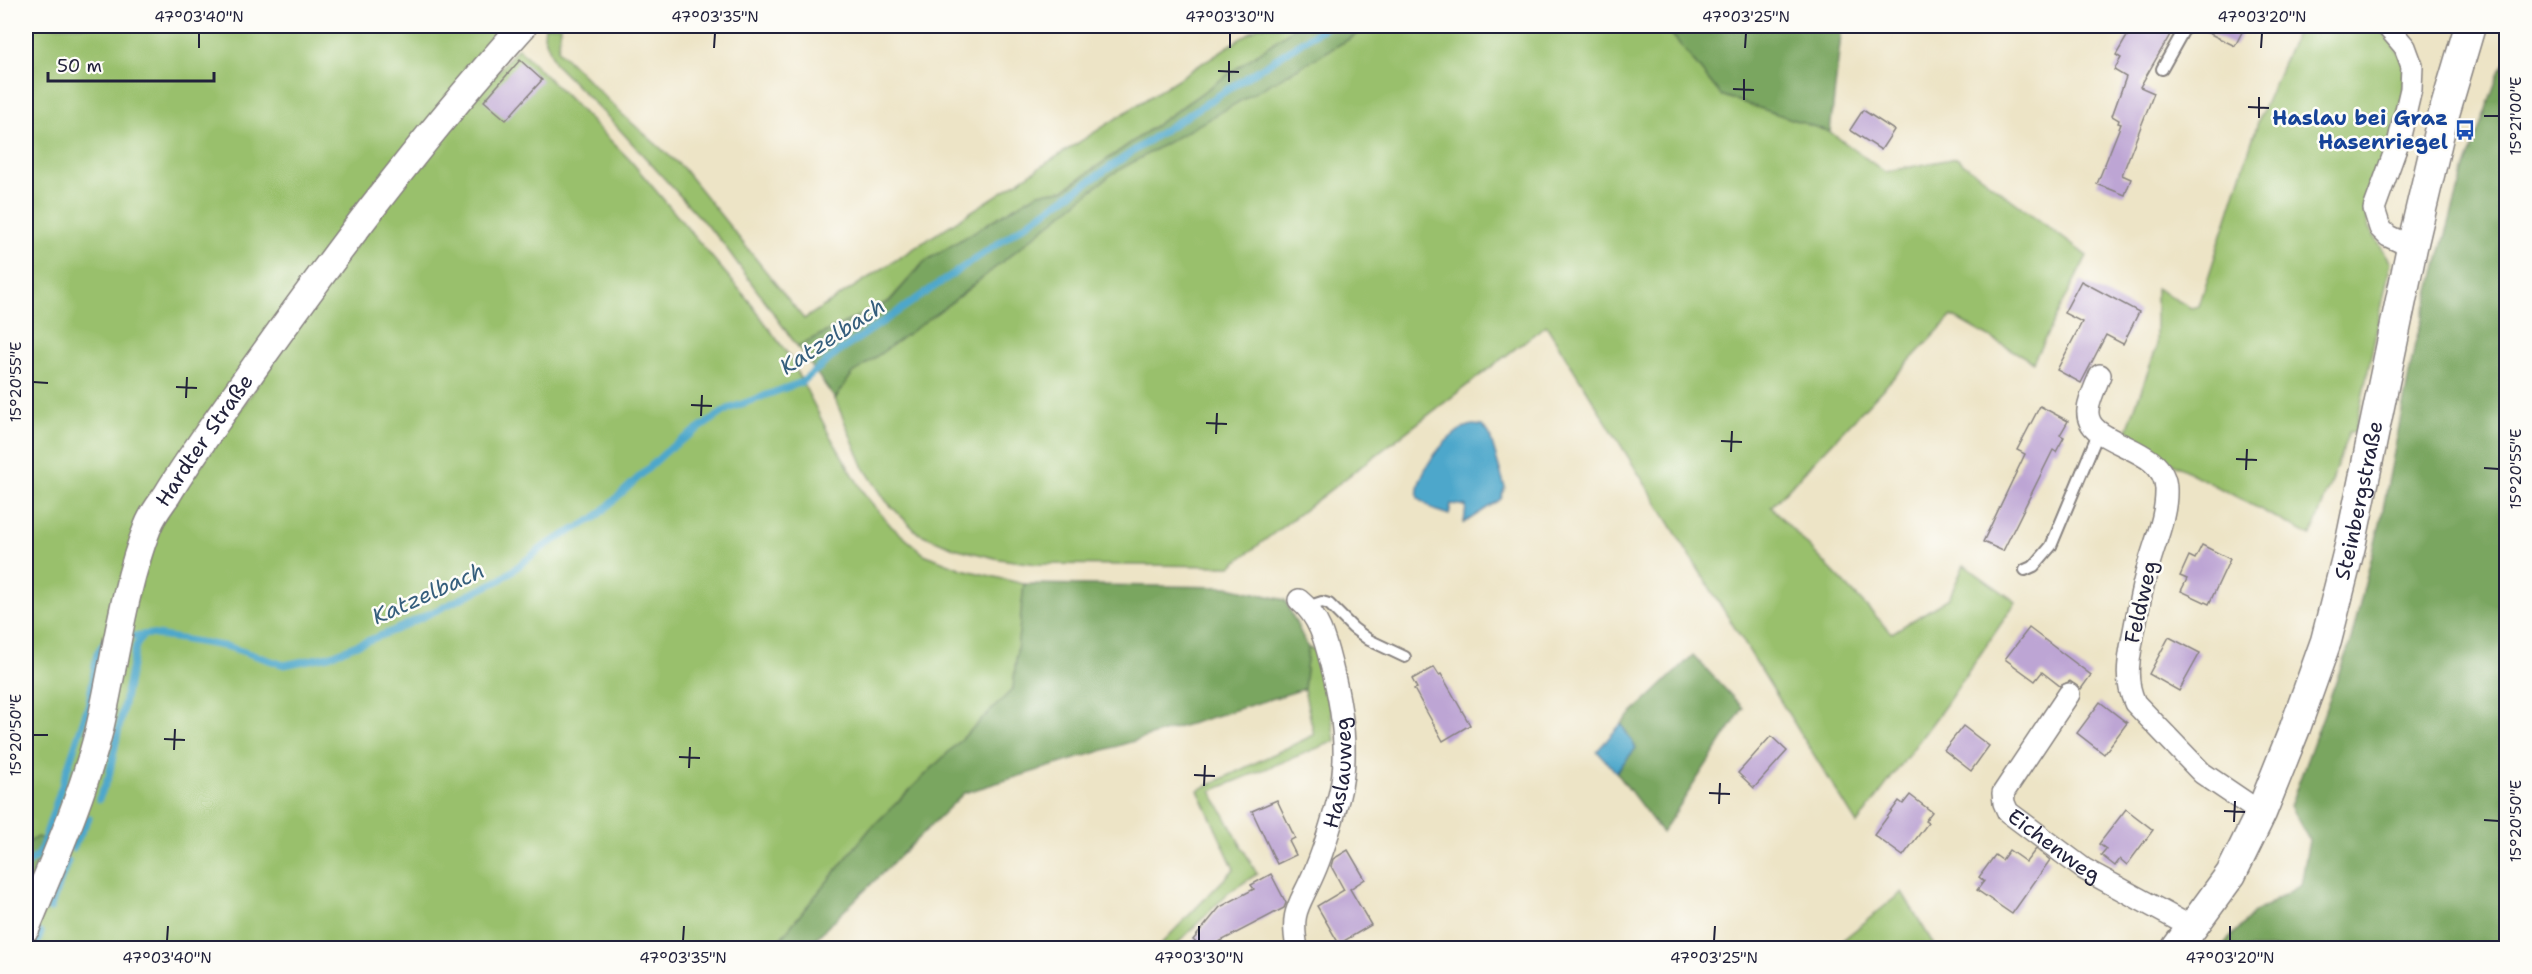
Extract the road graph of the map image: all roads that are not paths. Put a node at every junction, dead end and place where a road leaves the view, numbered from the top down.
1 (524, 26) edge
2 (2186, 26) edge
3 (2387, 26) edge
4 (2470, 26) edge
5 (2162, 69) dead end
6 (2412, 247) junction
7 (2100, 375) dead end
8 (2099, 431) junction
9 (2025, 570) dead end
10 (1303, 603) joint
11 (1405, 657) dead end
12 (2069, 694) dead end
13 (2261, 813) junction
14 (26, 928) edge
15 (2185, 938) edge
16 (1297, 948) edge

1 - 14 street, Hardter Straße
2 - 5 lane
3 - 6 street
4 - 6 main road, Steinbergstraße
6 - 13 main road, Steinbergstraße
7 - 8 street
8 - 9 lane
8 - 13 street, Feldweg
10 - 11 lane
10 - 16 street, Haslauweg
12 - 15 street, Eichenweg
13 - 15 main road, Steinbergstraße

